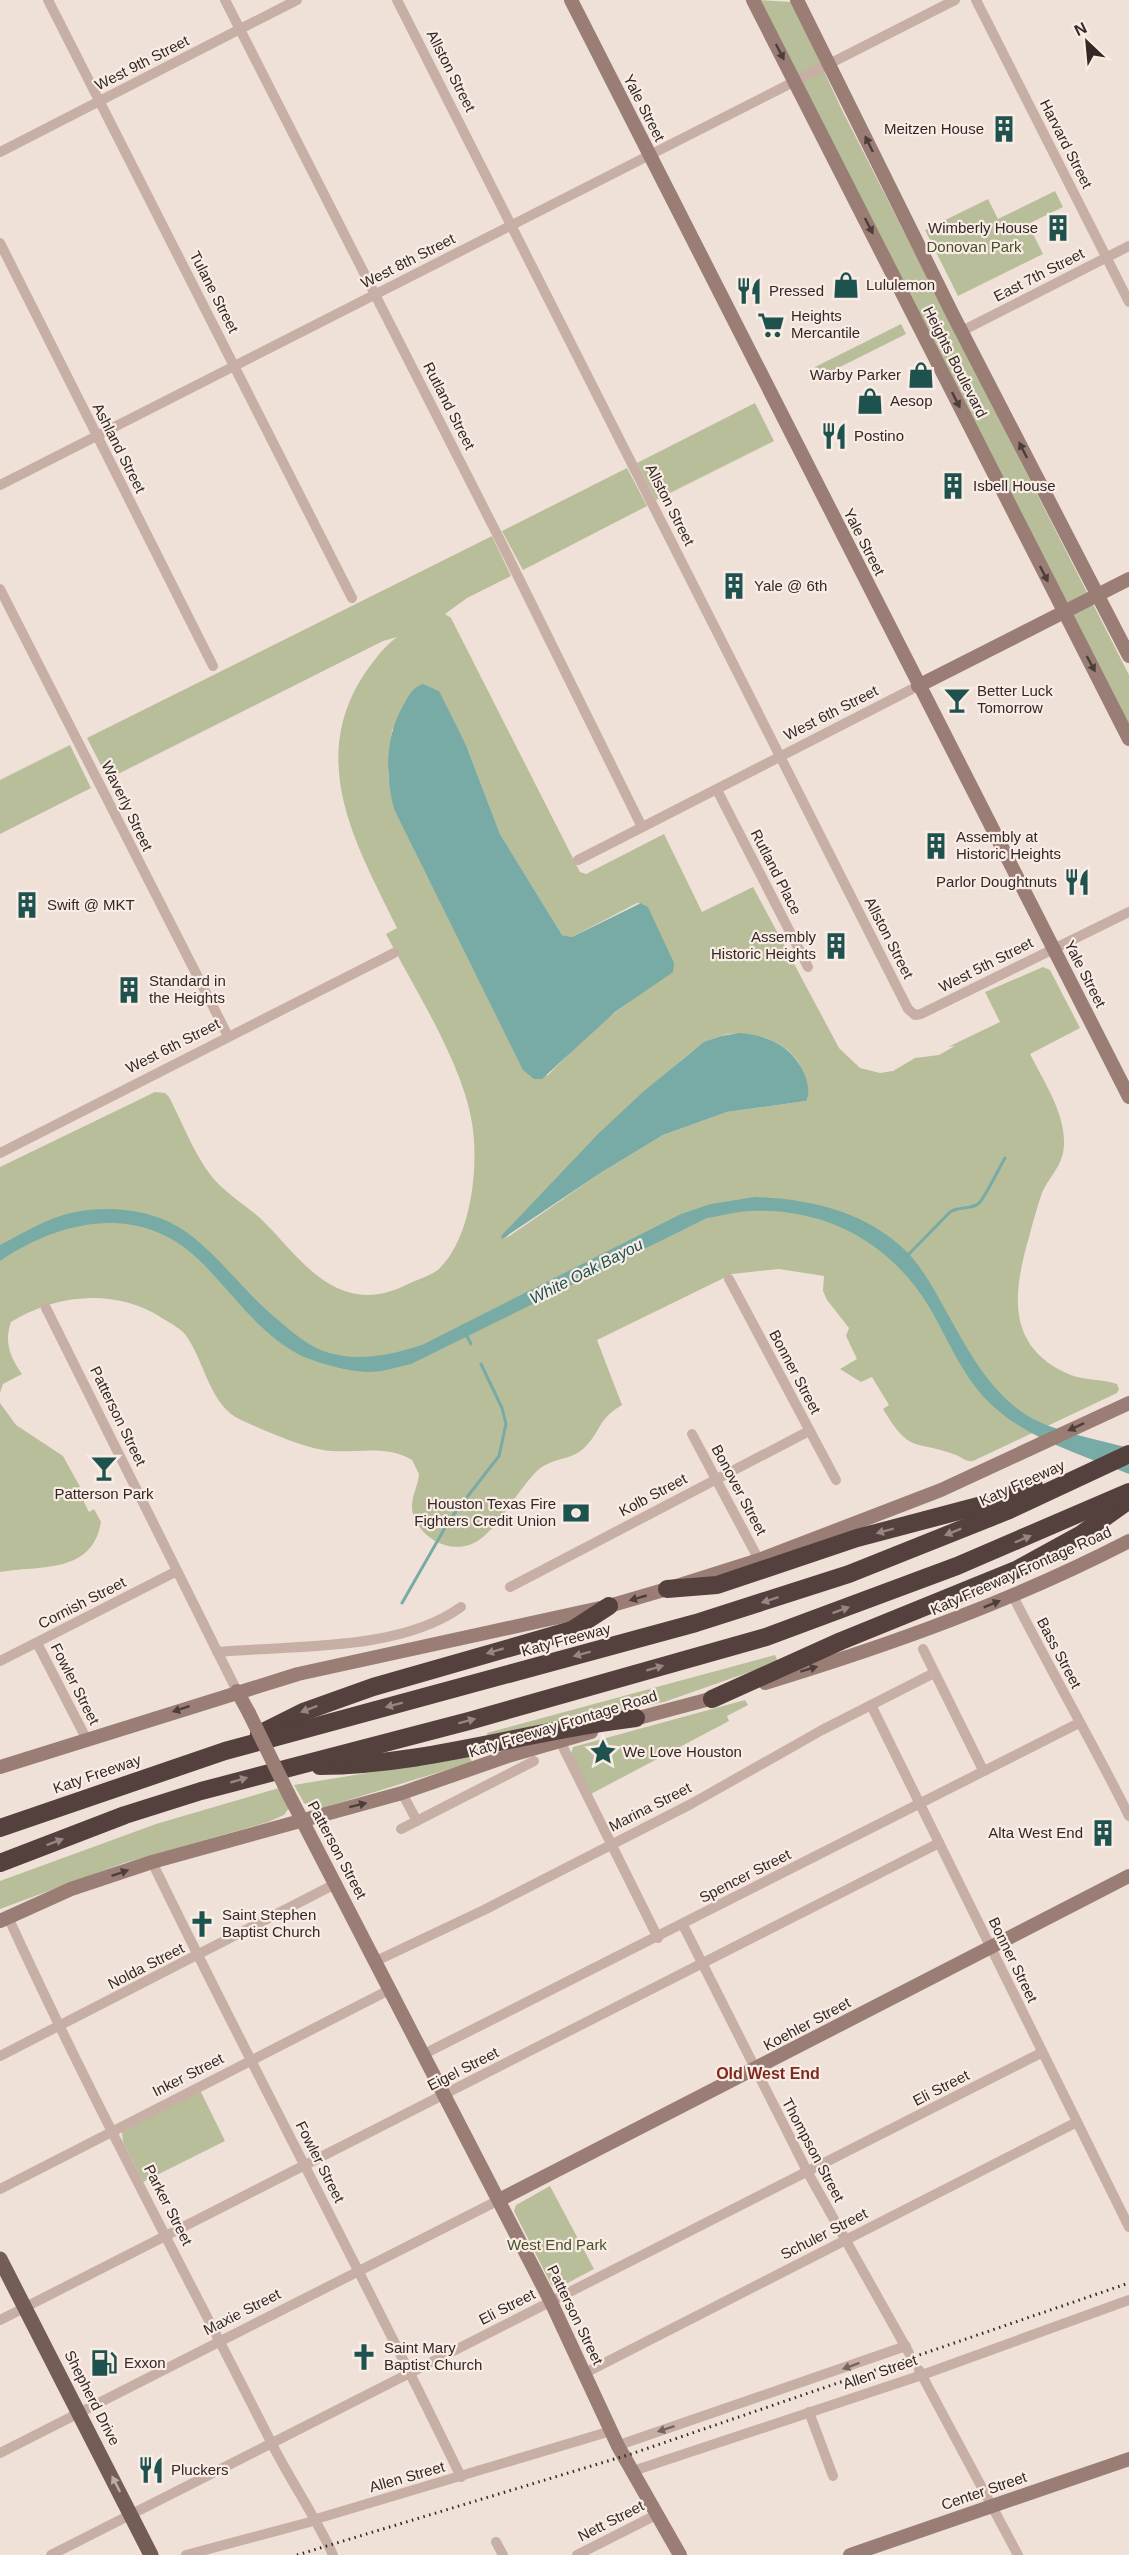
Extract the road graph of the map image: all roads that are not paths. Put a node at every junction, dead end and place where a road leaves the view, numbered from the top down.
1 (48, 0) edge
2 (225, 0) edge
3 (297, 0) edge
4 (398, 0) edge
5 (571, 0) edge
6 (753, 0) edge
7 (797, 0) edge
8 (955, 0) edge
9 (976, 0) edge
10 (240, 29) junction
11 (830, 64) junction
12 (795, 82) junction
13 (99, 102) junction
14 (0, 152) edge
15 (649, 156) junction
16 (513, 225) junction
17 (0, 243) edge
18 (1129, 246) edge
19 (1107, 258) junction
20 (375, 294) junction
21 (1129, 302) edge
22 (962, 331) junction
23 (235, 365) junction
24 (96, 436) junction
25 (0, 485) edge
26 (1129, 579) edge
27 (0, 589) edge
28 (1099, 594) junction
29 (351, 598) dead end
30 (1064, 613) junction
31 (1129, 656) edge
32 (213, 666) dead end
33 (918, 686) junction
34 (1129, 739) edge
35 (782, 757) junction
36 (717, 790) junction
37 (642, 827) junction
38 (578, 860) dead end
39 (1129, 912) edge
40 (1053, 949) junction
41 (394, 953) dead end
42 (808, 967) dead end
43 (921, 1014) joint
44 (228, 1036) junction
45 (1129, 1097) edge
46 (0, 1153) edge
47 (729, 1279) dead end
48 (46, 1308) dead end
49 (1129, 1403) edge
50 (810, 1431) junction
51 (692, 1434) dead end
52 (1129, 1452) edge
53 (716, 1479) junction
54 (836, 1480) dead end
55 (1129, 1492) edge
56 (1129, 1500) edge
57 (1124, 1544) edge
58 (759, 1560) junction
59 (177, 1571) junction
60 (510, 1587) dead end
61 (667, 1590) junction
62 (1013, 1596) junction
63 (609, 1606) junction
64 (461, 1607) dead end
65 (37, 1643) junction
66 (923, 1649) dead end
67 (217, 1652) junction
68 (0, 1662) edge
69 (934, 1673) junction
70 (237, 1691) junction
71 (712, 1699) junction
72 (870, 1705) junction
73 (636, 1718) junction
74 (1079, 1723) junction
75 (87, 1740) junction
76 (560, 1741) junction
77 (225, 1751) junction
78 (534, 1761) dead end
79 (288, 1766) junction
80 (0, 1767) edge
81 (983, 1770) junction
82 (402, 1793) junction
83 (919, 1803) junction
84 (1129, 1816) edge
85 (301, 1819) junction
86 (417, 1821) junction
87 (0, 1828) edge
88 (401, 1829) dead end
89 (939, 1843) junction
90 (610, 1844) junction
91 (152, 1862) junction
92 (0, 1863) edge
93 (1129, 1876) edge
94 (337, 1884) junction
95 (4, 1919) edge
96 (683, 1925) junction
97 (657, 1938) junction
98 (991, 1947) junction
99 (198, 1956) junction
100 (376, 1961) junction
101 (704, 1964) junction
102 (391, 1989) junction
103 (59, 2026) junction
104 (1041, 2053) junction
105 (424, 2054) junction
106 (0, 2056) edge
107 (249, 2061) junction
108 (754, 2070) junction
109 (445, 2095) junction
110 (1077, 2122) junction
111 (112, 2131) junction
112 (306, 2166) junction
113 (808, 2173) junction
114 (0, 2189) edge
115 (499, 2200) junction
116 (1129, 2227) edge
117 (166, 2236) junction
118 (846, 2240) junction
119 (0, 2259) edge
120 (358, 2271) junction
121 (1129, 2300) edge
122 (551, 2302) junction
123 (25, 2308) junction
124 (0, 2320) edge
125 (219, 2340) junction
126 (907, 2349) joint
127 (921, 2372) junction
128 (411, 2373) junction
129 (585, 2373) junction
130 (602, 2405) junction
131 (809, 2412) junction
132 (79, 2413) junction
133 (611, 2431) junction
134 (625, 2443) junction
135 (271, 2444) junction
136 (0, 2453) edge
137 (1129, 2459) edge
138 (639, 2469) junction
139 (832, 2476) dead end
140 (461, 2477) junction
141 (993, 2505) junction
142 (656, 2510) junction
143 (132, 2514) junction
144 (313, 2520) junction
145 (496, 2542) dead end
146 (51, 2555) edge
147 (151, 2555) edge
148 (186, 2555) edge
149 (326, 2555) edge
150 (333, 2555) edge
151 (502, 2555) edge
152 (577, 2555) edge
153 (680, 2555) edge
154 (850, 2555) edge
155 (1018, 2555) edge

1 - 13 street, Tulane Street
2 - 10 street, Rutland Street
3 - 10 street, West 9th Street
4 - 16 street, Allston Street
5 - 15 main road, Yale Street
6 -> 12 main road, Heights Boulevard
7 - 11 main road, Heights Boulevard
8 - 11 street, West 8th Street
9 - 19 street, Harvard Street
10 - 13 street, West 9th Street
10 - 20 street, Rutland Street
11 - 12 street, West 8th Street
22 -> 11 main road, Heights Boulevard
12 - 15 street, West 8th Street
12 -> 30 main road, Heights Boulevard
13 - 14 street, West 9th Street
13 - 23 street, Tulane Street
15 - 16 street, West 8th Street
15 - 33 main road, Yale Street
16 - 20 street, West 8th Street
16 - 35 street, Allston Street
17 - 24 street, Ashland Street
18 - 19 street, East 7th Street
19 - 21 street, Harvard Street
19 - 22 street, East 7th Street
20 - 23 street, West 8th Street
20 - 37 street, Rutland Street
28 -> 22 main road, Heights Boulevard
23 - 24 street, West 8th Street
23 - 29 street, Tulane Street
24 - 25 street, West 8th Street
24 - 32 street, Ashland Street
26 - 28 main road, West 6th Street
27 - 44 street, Waverly Street
28 - 30 main road, West 6th Street
28 - 31 main road, Heights Boulevard
30 - 33 main road, West 6th Street
30 -> 34 main road, Heights Boulevard
33 - 35 street, West 6th Street
33 - 40 main road, Yale Street
35 - 36 street, West 6th Street
35 - 43 street, Allston Street
36 - 37 street, West 6th Street
36 - 42 street, Rutland Place
37 - 38 street, West 6th Street
39 - 40 street, West 5th Street
40 - 43 street, West 5th Street
40 - 45 main road, Yale Street
41 - 44 street, West 6th Street
44 - 46 street, West 6th Street
47 - 50 street, Bonner Street
48 - 59 street, Patterson Street
49 -> 58 main road
50 - 53 street, Kolb Street
50 - 54 street, Bonner Street
51 - 53 street, Bonover Street
52 -> 61 highway
52 -> 77 highway, Katy Freeway
53 - 58 street, Bonover Street
53 - 60 street, Kolb Street
79 -> 55 highway
56 - 71 highway
57 - 62 main road, Katy Freeway Frontage Road
58 - 61 main road
59 - 65 street, Cornish Street
59 - 67 street, Patterson Street
61 -> 63 main road
71 -> 62 main road, Katy Freeway Frontage Road
62 - 74 street, Bass Street
63 - 70 main road
63 -> 77 highway
64 - 67 street
65 - 68 street, Cornish Street
65 - 75 street, Fowler Street
66 - 69 street
67 - 70 street, Patterson Street
69 - 72 street, Marina Street
69 - 81 street
70 -> 75 main road
70 - 85 main road, Patterson Street, bridge
71 - 73 main road, Katy Freeway Frontage Road
72 - 83 street, Bonner Street
72 - 90 street, Marina Street
73 - 76 main road, Katy Freeway Frontage Road
73 - 79 highway
74 - 81 street, Spencer Street
74 - 84 street, Bass Street
75 - 80 main road
76 - 82 main road, Katy Freeway Frontage Road
76 - 90 street
77 - 87 highway, Katy Freeway
78 - 86 street
92 -> 79 highway
81 - 83 street, Spencer Street
85 -> 82 main road, Katy Freeway Frontage Road
82 - 86 street
83 - 89 street, Bonner Street
83 - 96 street, Spencer Street
85 - 91 main road, Katy Freeway Frontage Road
85 - 94 main road, Patterson Street
86 - 88 street
89 - 98 street, Bonner Street
89 - 101 street, Eigel Street
90 - 97 street
90 - 100 street, Marina Street
95 -> 91 main road, Katy Freeway Frontage Road
91 - 99 street, Fowler Street
93 - 98 main road, Koehler Street
94 - 99 street, Nolda Street
94 - 100 main road, Patterson Street
95 - 103 street, Parker Street
96 - 97 street, Spencer Street
96 - 101 street, Thompson Street
97 - 105 street, Spencer Street
98 - 104 street, Bonner Street
98 - 108 main road, Koehler Street
99 - 103 street, Nolda Street
99 - 107 street, Fowler Street
100 - 102 main road, Patterson Street
101 - 108 street, Thompson Street
101 - 109 street, Eigel Street
102 - 105 main road, Patterson Street
102 - 107 street, Inker Street
103 - 106 street, Nolda Street
103 - 111 street, Parker Street
104 - 110 street, Bonner Street
104 - 113 street, Eli Street
105 - 109 main road, Patterson Street
107 - 111 street, Inker Street
107 - 112 street, Fowler Street
108 - 113 street, Thompson Street
108 - 115 main road, Koehler Street
109 - 112 street, Eigel Street
109 - 115 main road, Patterson Street
110 - 116 street, Bonner Street
110 - 118 street, Schuler Street
111 - 114 street, Inker Street
111 - 117 street, Parker Street
112 - 117 street, Eigel Street
112 - 120 street, Fowler Street
113 - 118 street, Thompson Street
113 - 122 street, Eli Street
115 - 120 street, Maxie Street
115 - 122 main road, Patterson Street
117 - 123 street, Eigel Street
117 - 125 street, Parker Street
118 - 126 street, Thompson Street
118 - 129 street, Schuler Street
119 - 123 main road, Shepherd Drive
120 - 125 street, Maxie Street
120 - 128 street, Fowler Street
121 - 127 street, Allen Street
122 - 128 street, Eli Street
122 - 129 main road, Patterson Street
123 - 124 street, Eigel Street
123 - 132 main road, Shepherd Drive
125 - 132 street, Maxie Street
125 - 135 street, Parker Street
126 -> 134 street, Allen Street
127 - 131 street, Allen Street
127 - 141 street
128 - 135 street, Eli Street
128 - 140 street, Fowler Street
129 - 130 main road, Patterson Street
130 - 133 main road, Patterson Street
130 - 134 main road, Patterson Street
131 - 138 street, Allen Street
131 - 139 street
132 - 136 street, Maxie Street
143 -> 132 main road, Shepherd Drive
133 - 140 street, Allen Street
133 - 142 main road, Patterson Street
134 - 138 main road, Patterson Street
135 - 143 street, Eli Street
135 - 144 street, Parker Street
137 - 141 main road, Center Street
138 - 142 main road, Patterson Street
140 - 144 street, Allen Street
141 - 154 main road, Center Street
141 - 155 street
142 - 152 street, Nett Street
142 - 153 main road, Patterson Street
143 - 146 street, Eli Street
143 - 147 main road, Shepherd Drive
144 - 148 street, Allen Street
144 - 149 street, Parker Street
144 - 150 street, Parker Street
145 - 151 street

